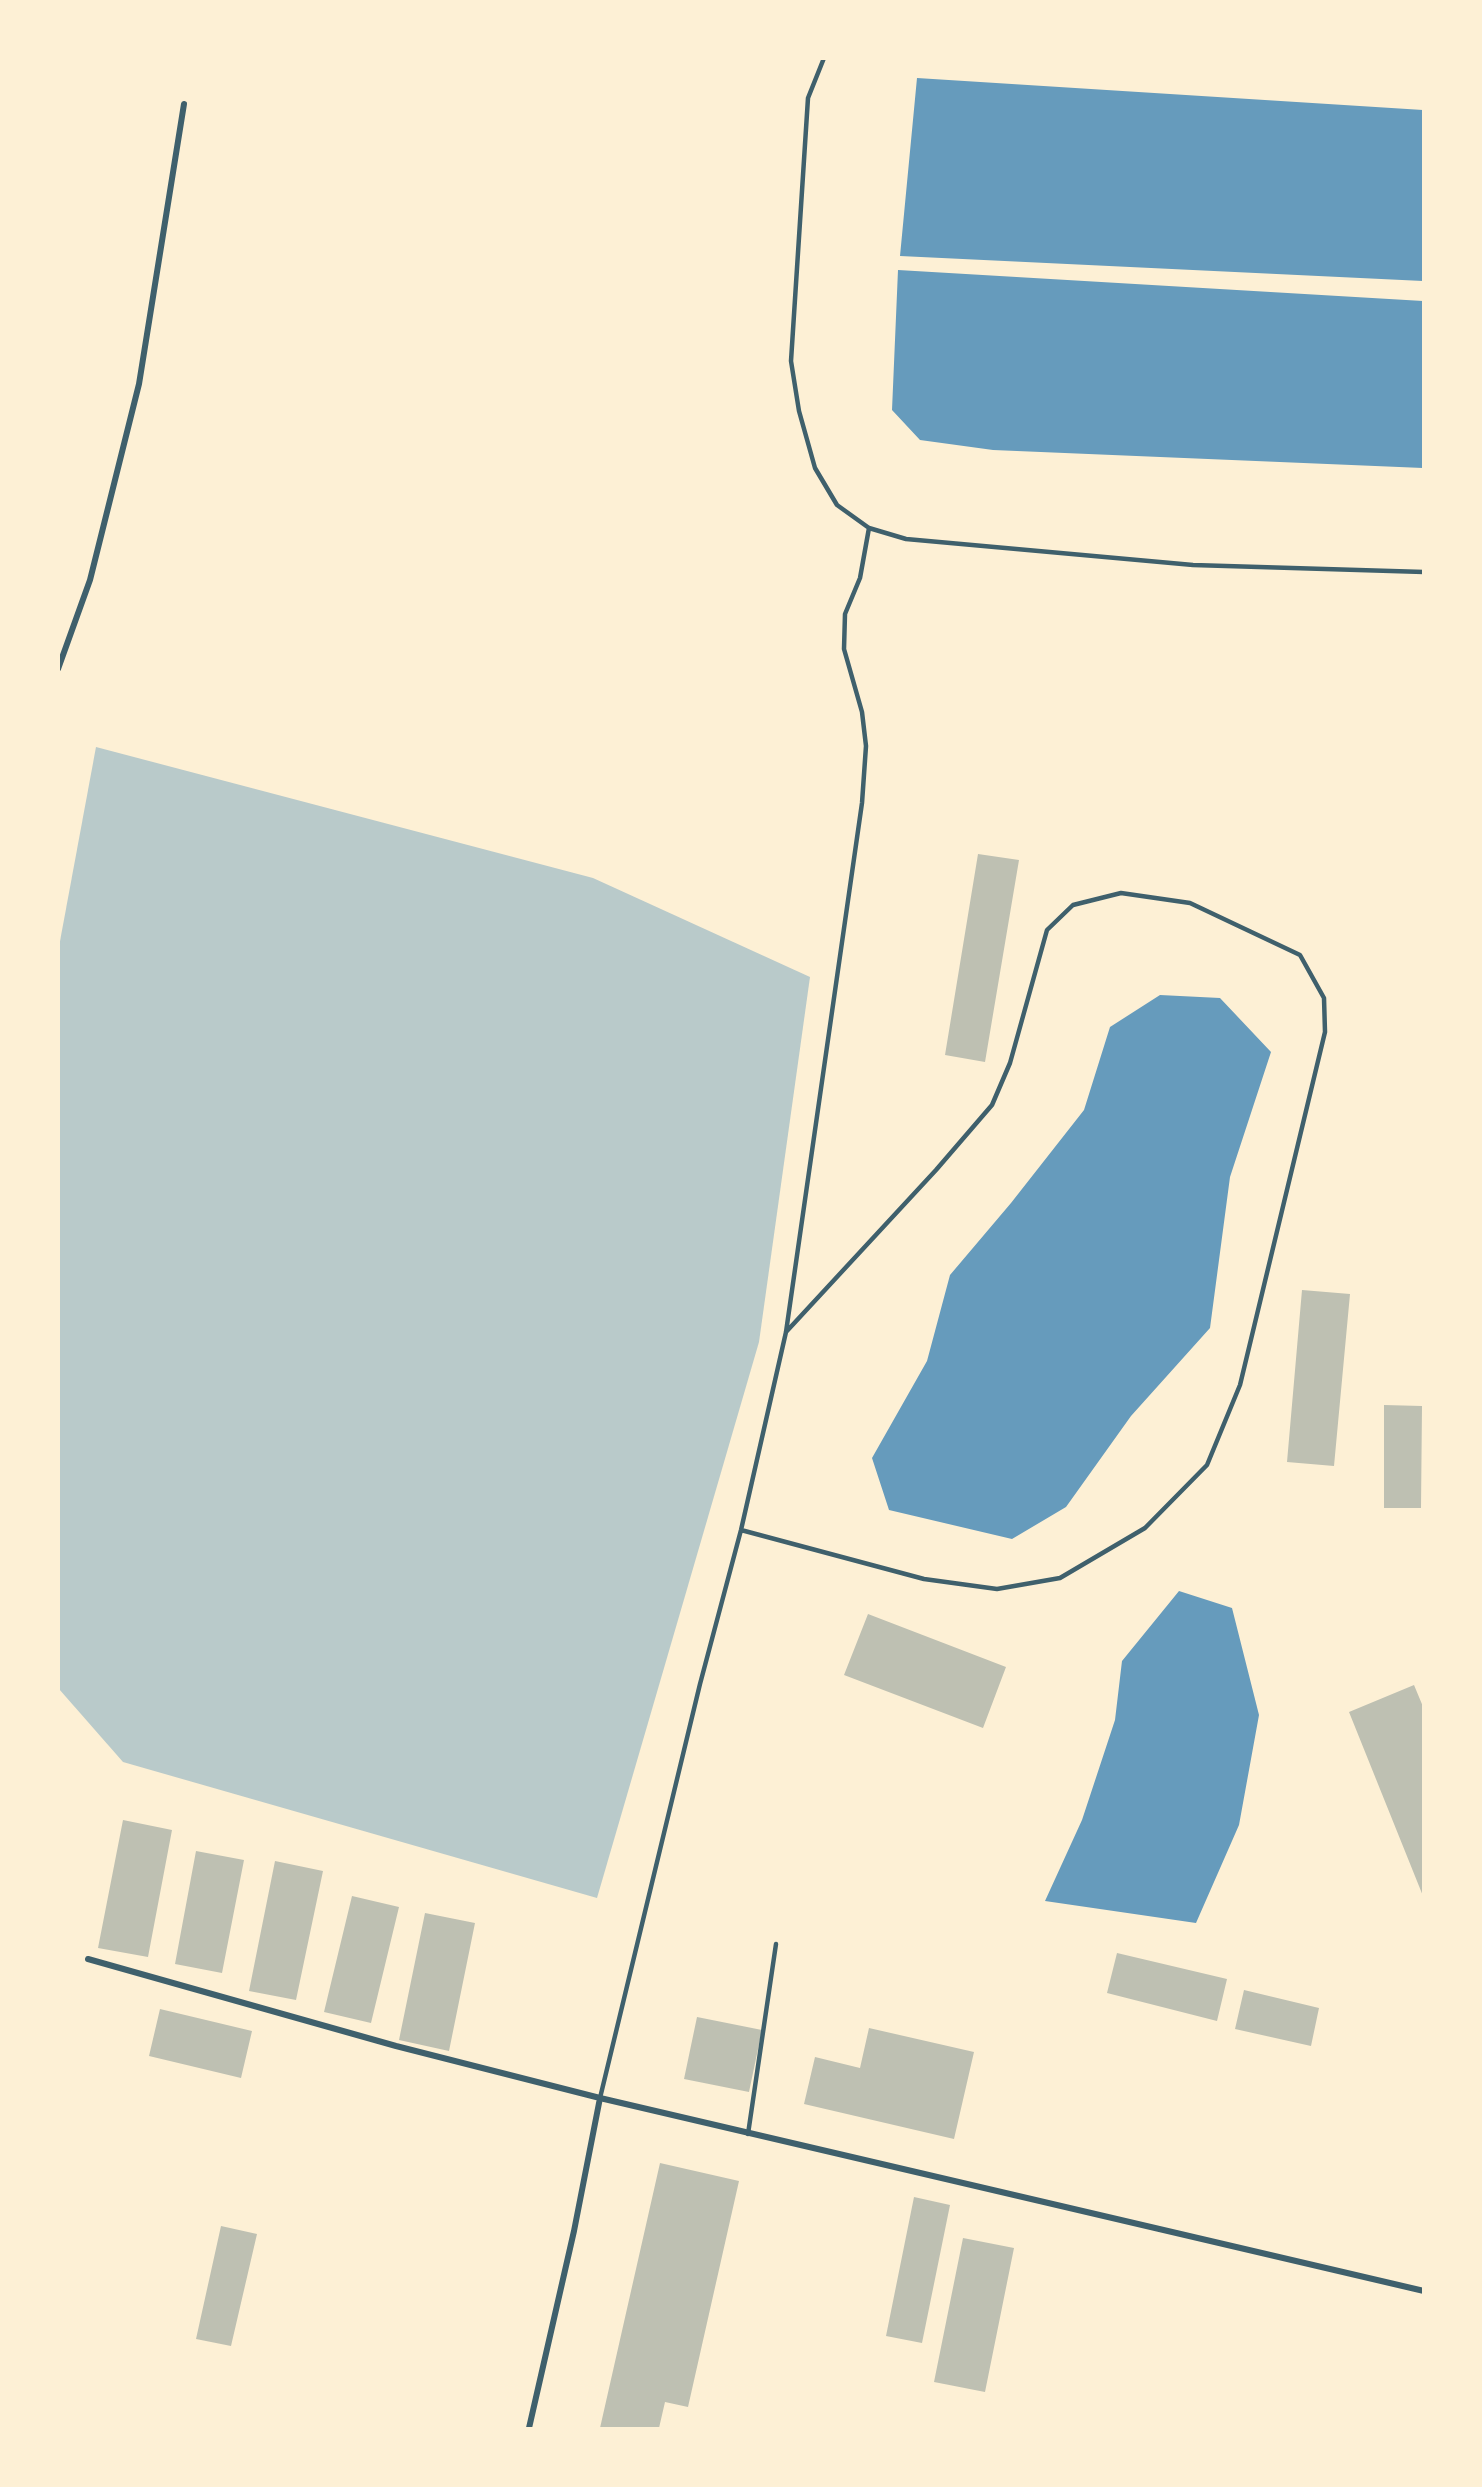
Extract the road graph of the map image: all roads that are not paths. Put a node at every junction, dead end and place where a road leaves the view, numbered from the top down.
1 (824, 58) edge
2 (184, 104) dead end
3 (869, 528) junction
4 (1424, 572) edge
5 (58, 669) edge
6 (786, 1332) junction
7 (741, 1530) junction
8 (776, 1944) dead end
9 (88, 1959) dead end
10 (600, 2098) junction
11 (748, 2134) junction
12 (1424, 2291) edge
13 (529, 2428) edge

1 - 3 lane
2 - 5 street
3 - 4 lane
3 - 6 lane
6 - 7 lane
6 - 7 lane
7 - 10 lane
8 - 11 lane
9 - 10 street
10 - 11 street
10 - 13 street
11 - 12 street

